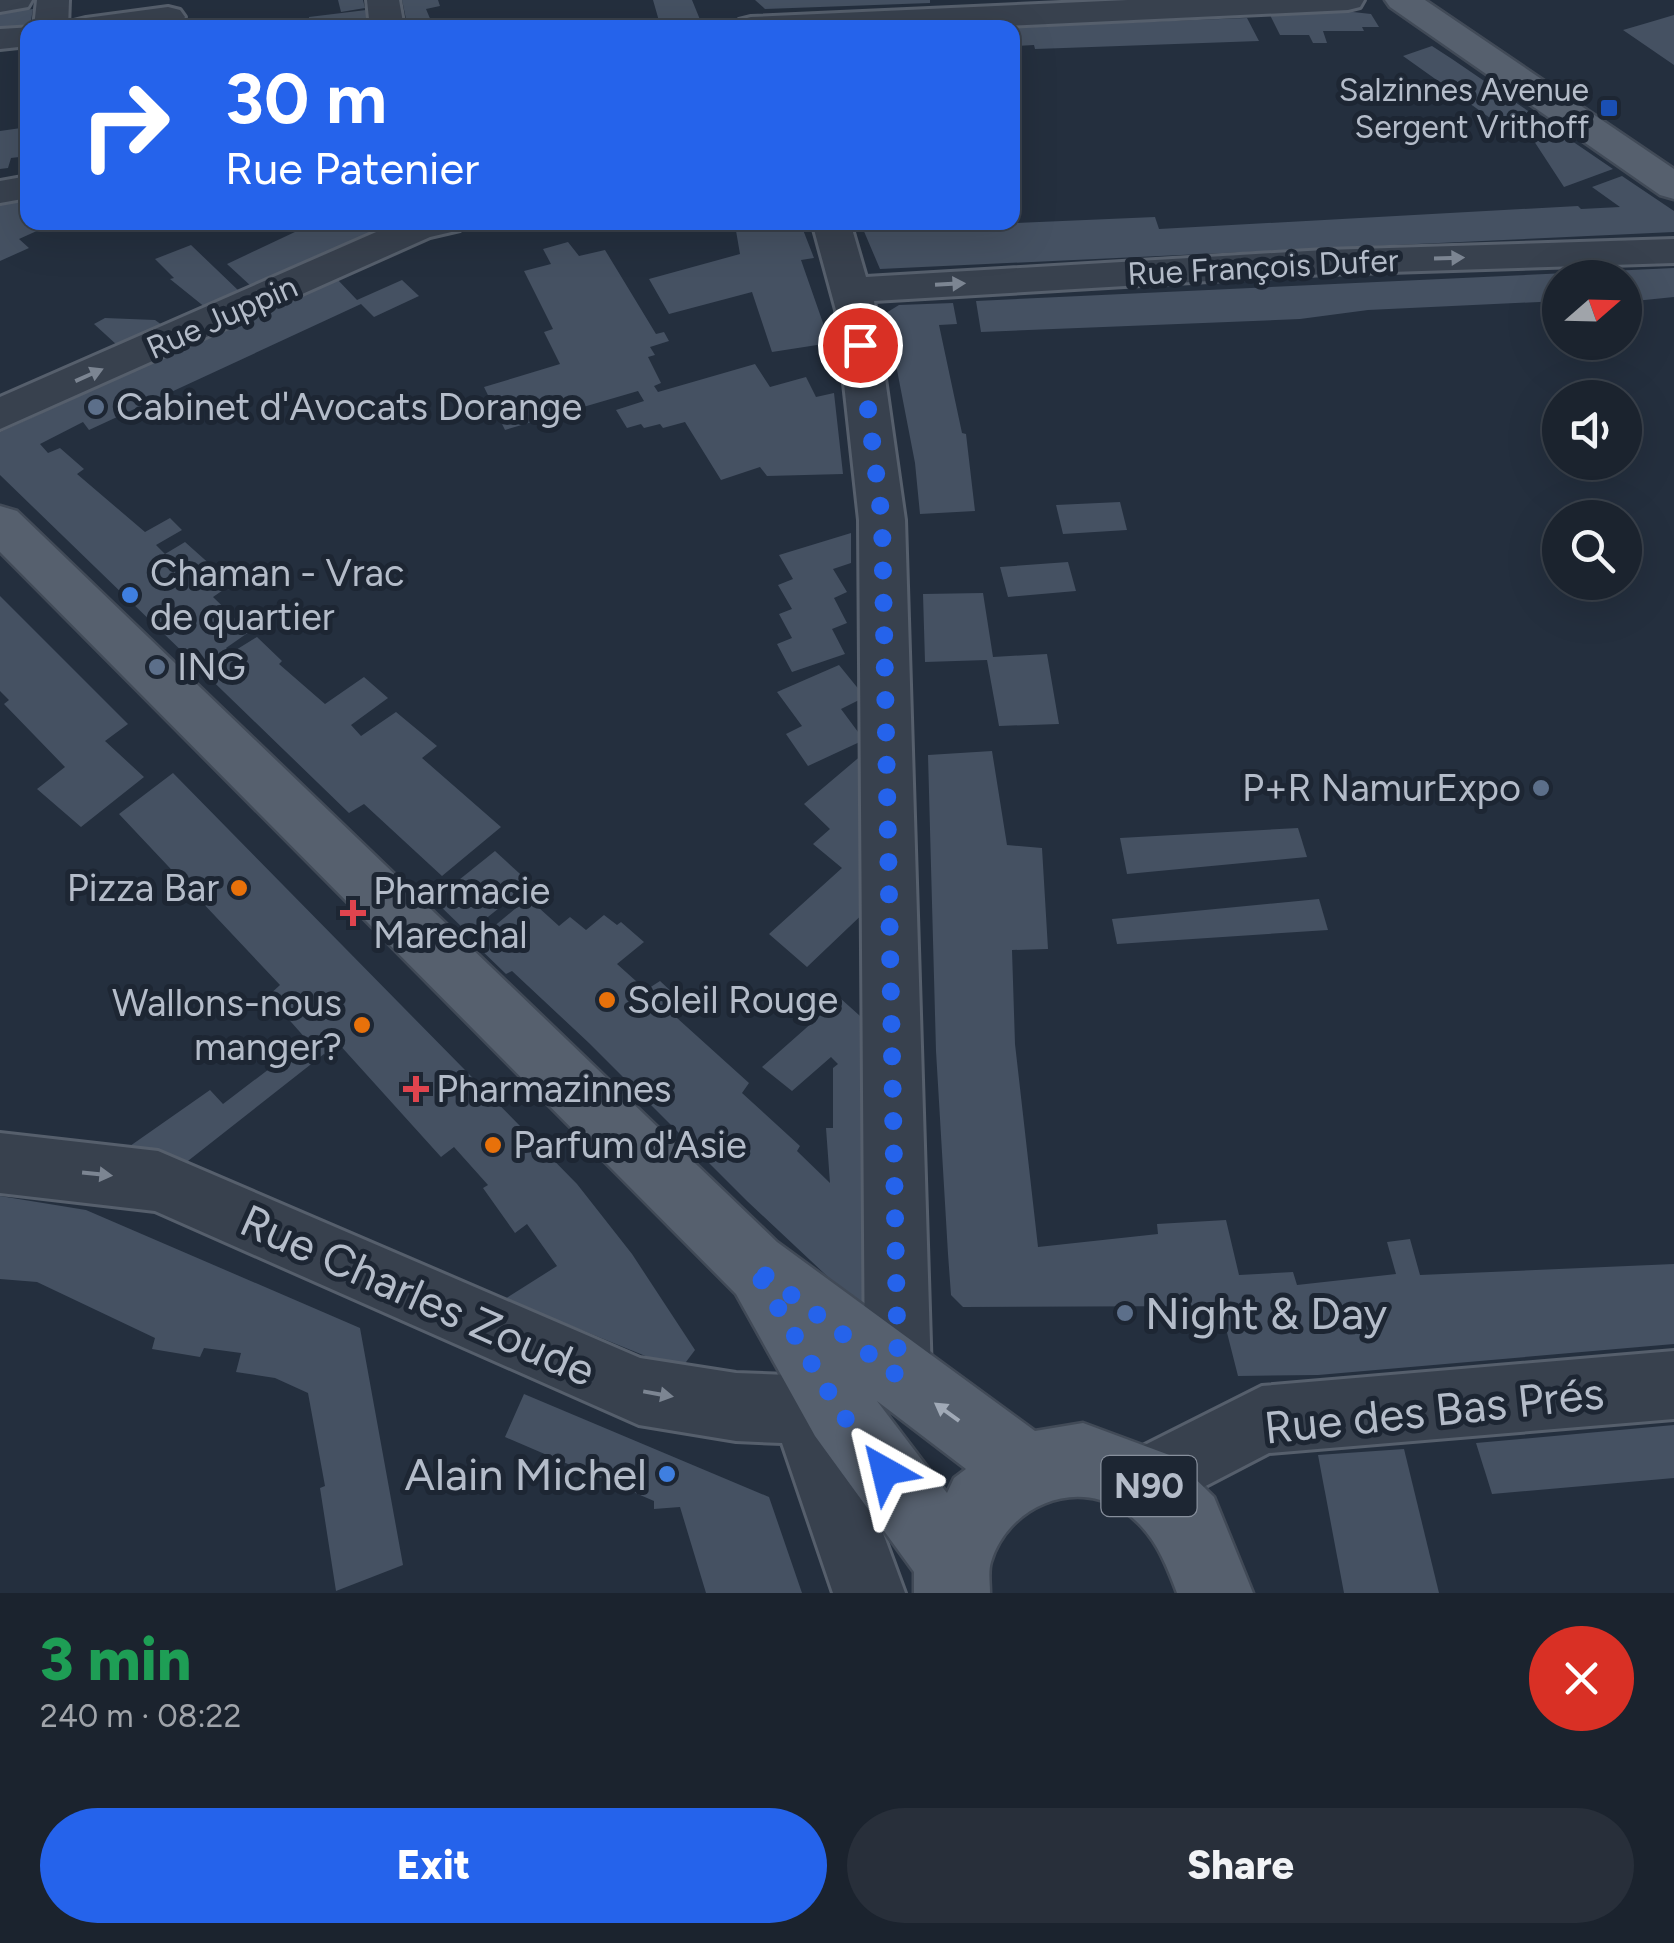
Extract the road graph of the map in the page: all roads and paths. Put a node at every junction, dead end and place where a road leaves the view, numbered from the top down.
1 (16, 0) edge
2 (1348, 0) edge
3 (1402, 0) edge
4 (0, 2) edge
5 (168, 17) dead end
6 (146, 20) edge
7 (906, 20) edge
8 (1674, 186) edge
9 (415, 230) edge
10 (833, 230) edge
11 (1674, 251) edge
12 (852, 290) junction
13 (0, 414) edge
14 (0, 523) edge
15 (0, 1163) edge
16 (1674, 1385) edge
17 (848, 1400) junction
18 (1026, 1469) junction
19 (1146, 1482) junction
20 (952, 1577) edge
21 (869, 1593) edge
22 (1215, 1593) edge

1 - 4 street
2 - 7 street
3 - 8 main road
5 - 6 street
13 -> 9 street, Rue Juppin
10 - 12 street
12 -> 11 street, Rue François Dufer
12 - 17 street
14 - 17 main road, N90
15 -> 17 street, Rue Charles Zoude
16 - 19 street, Rue des Bas Prés
18 -> 17 main road, N90
17 - 20 main road, N90
17 - 21 street
18 - 19 main road, N90
18 - 20 main road, N90
19 - 22 main road, N90

